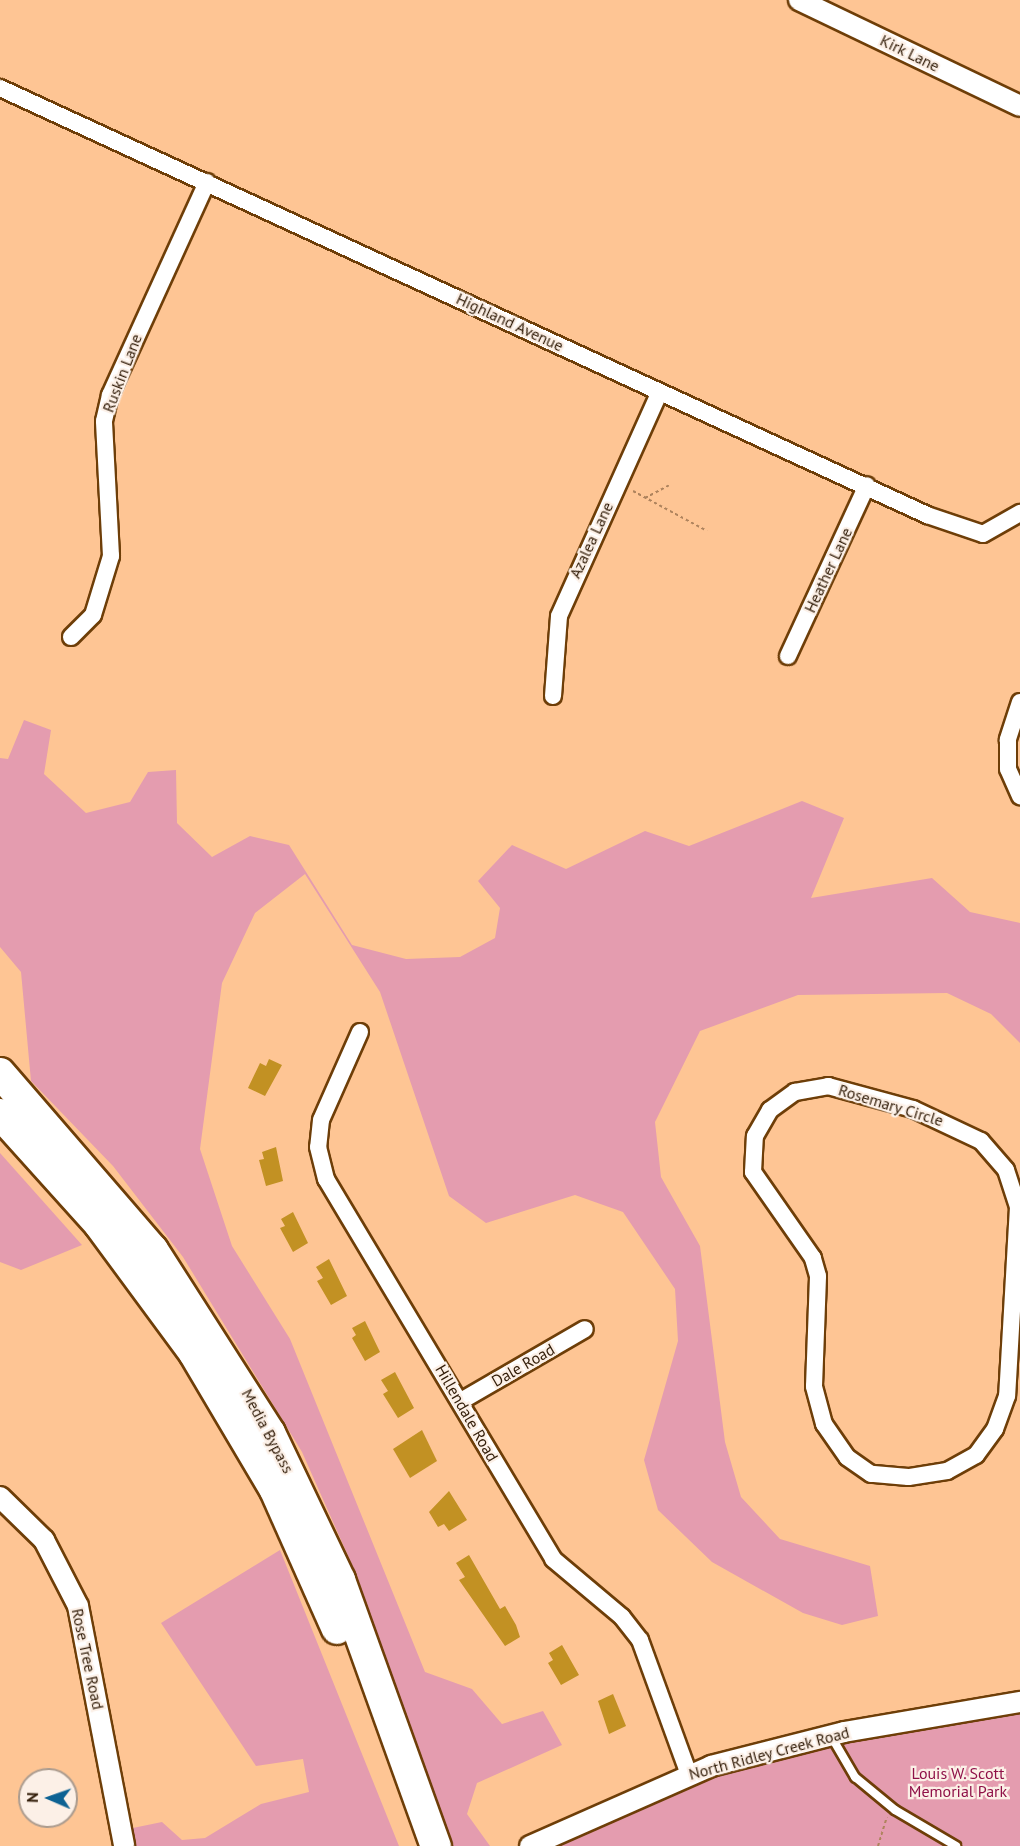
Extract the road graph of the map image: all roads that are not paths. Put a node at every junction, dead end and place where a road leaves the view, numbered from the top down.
1 (799, 0) edge
2 (0, 88) edge
3 (1020, 106) edge
4 (207, 182) junction
5 (659, 393) junction
6 (867, 485) junction
7 (1020, 513) edge
8 (70, 637) dead end
9 (788, 656) dead end
10 (553, 696) dead end
11 (1020, 702) edge
12 (1020, 796) edge
13 (360, 1032) dead end
14 (0, 1073) edge
15 (0, 1114) edge
16 (1016, 1327) edge
17 (585, 1329) dead end
18 (461, 1401) junction
19 (0, 1497) edge
20 (1020, 1702) edge
21 (830, 1736) junction
22 (688, 1772) junction
23 (423, 1839) edge
24 (124, 1846) edge
25 (530, 1846) edge
26 (956, 1846) edge

1 - 3 street, Kirk Lane
2 - 4 street, Highland Avenue
4 - 5 street, Highland Avenue
4 - 8 street, Ruskin Lane
5 - 6 street, Highland Avenue
5 - 10 street, Azalea Lane
6 - 7 street, Highland Avenue
6 - 9 street, Heather Lane
11 - 12 street
13 - 18 street, Hillendale Road
14 - 23 highway, Media Bypass
15 - 23 highway, Media Bypass
16 - 16 street, Rosemary Circle
17 - 18 street, Dale Road
18 - 22 street, Hillendale Road
19 - 24 street, Rose Tree Road
20 - 21 street, North Ridley Creek Road
21 - 22 street, North Ridley Creek Road
21 - 26 lane
22 - 25 street, North Ridley Creek Road

